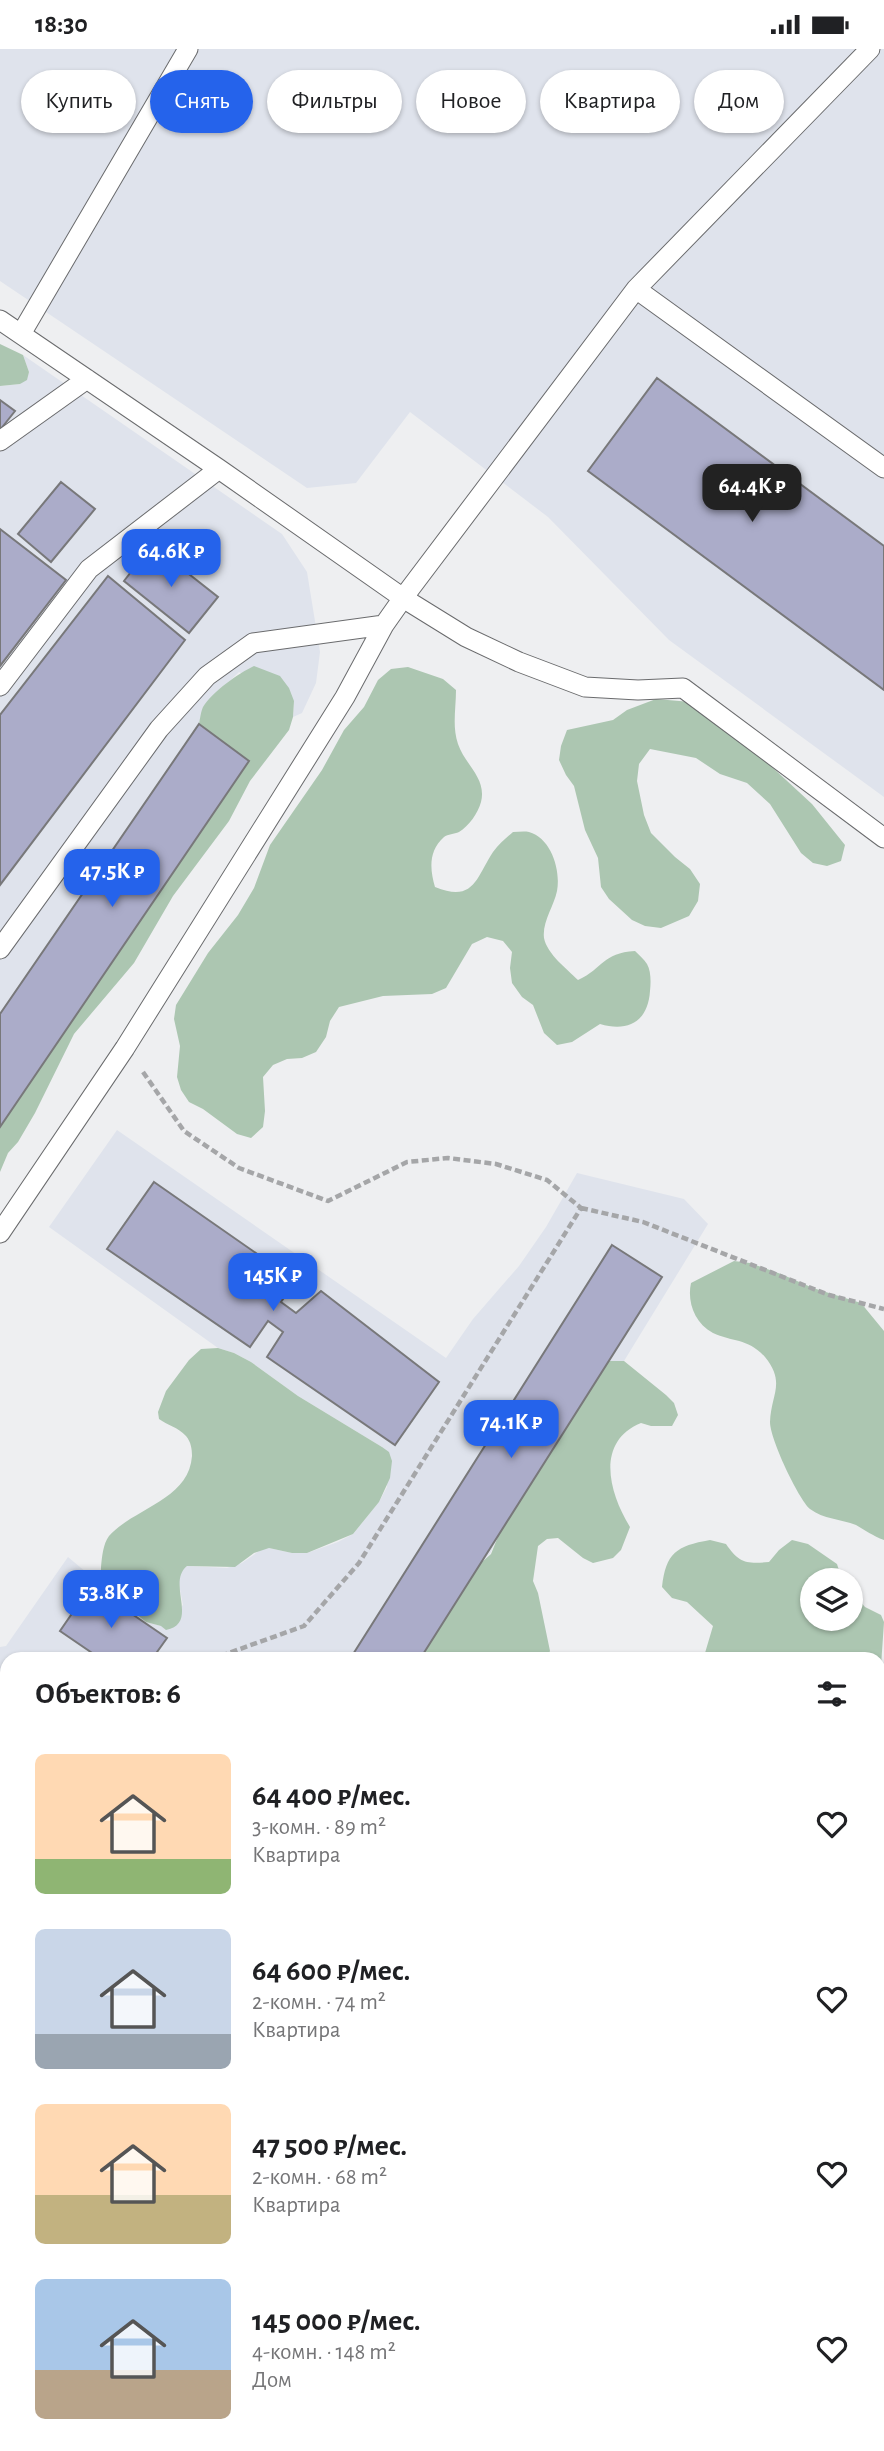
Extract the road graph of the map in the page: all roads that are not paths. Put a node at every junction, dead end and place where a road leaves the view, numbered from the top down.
1 (188, 49) edge
2 (870, 49) edge
3 (636, 289) junction
4 (0, 320) edge
5 (21, 334) junction
6 (87, 379) junction
7 (0, 441) edge
8 (884, 468) edge
9 (219, 469) junction
10 (403, 598) junction
11 (384, 625) junction
12 (0, 686) edge
13 (884, 838) edge
14 (0, 949) edge
15 (0, 1233) edge

1 - 5 lane
2 - 3 lane
3 - 8 lane
3 - 10 lane
4 - 5 lane
5 - 6 lane
6 - 7 lane
6 - 9 lane
9 - 10 lane
9 - 12 lane
10 - 11 lane
10 - 13 lane
11 - 14 lane
11 - 15 lane

